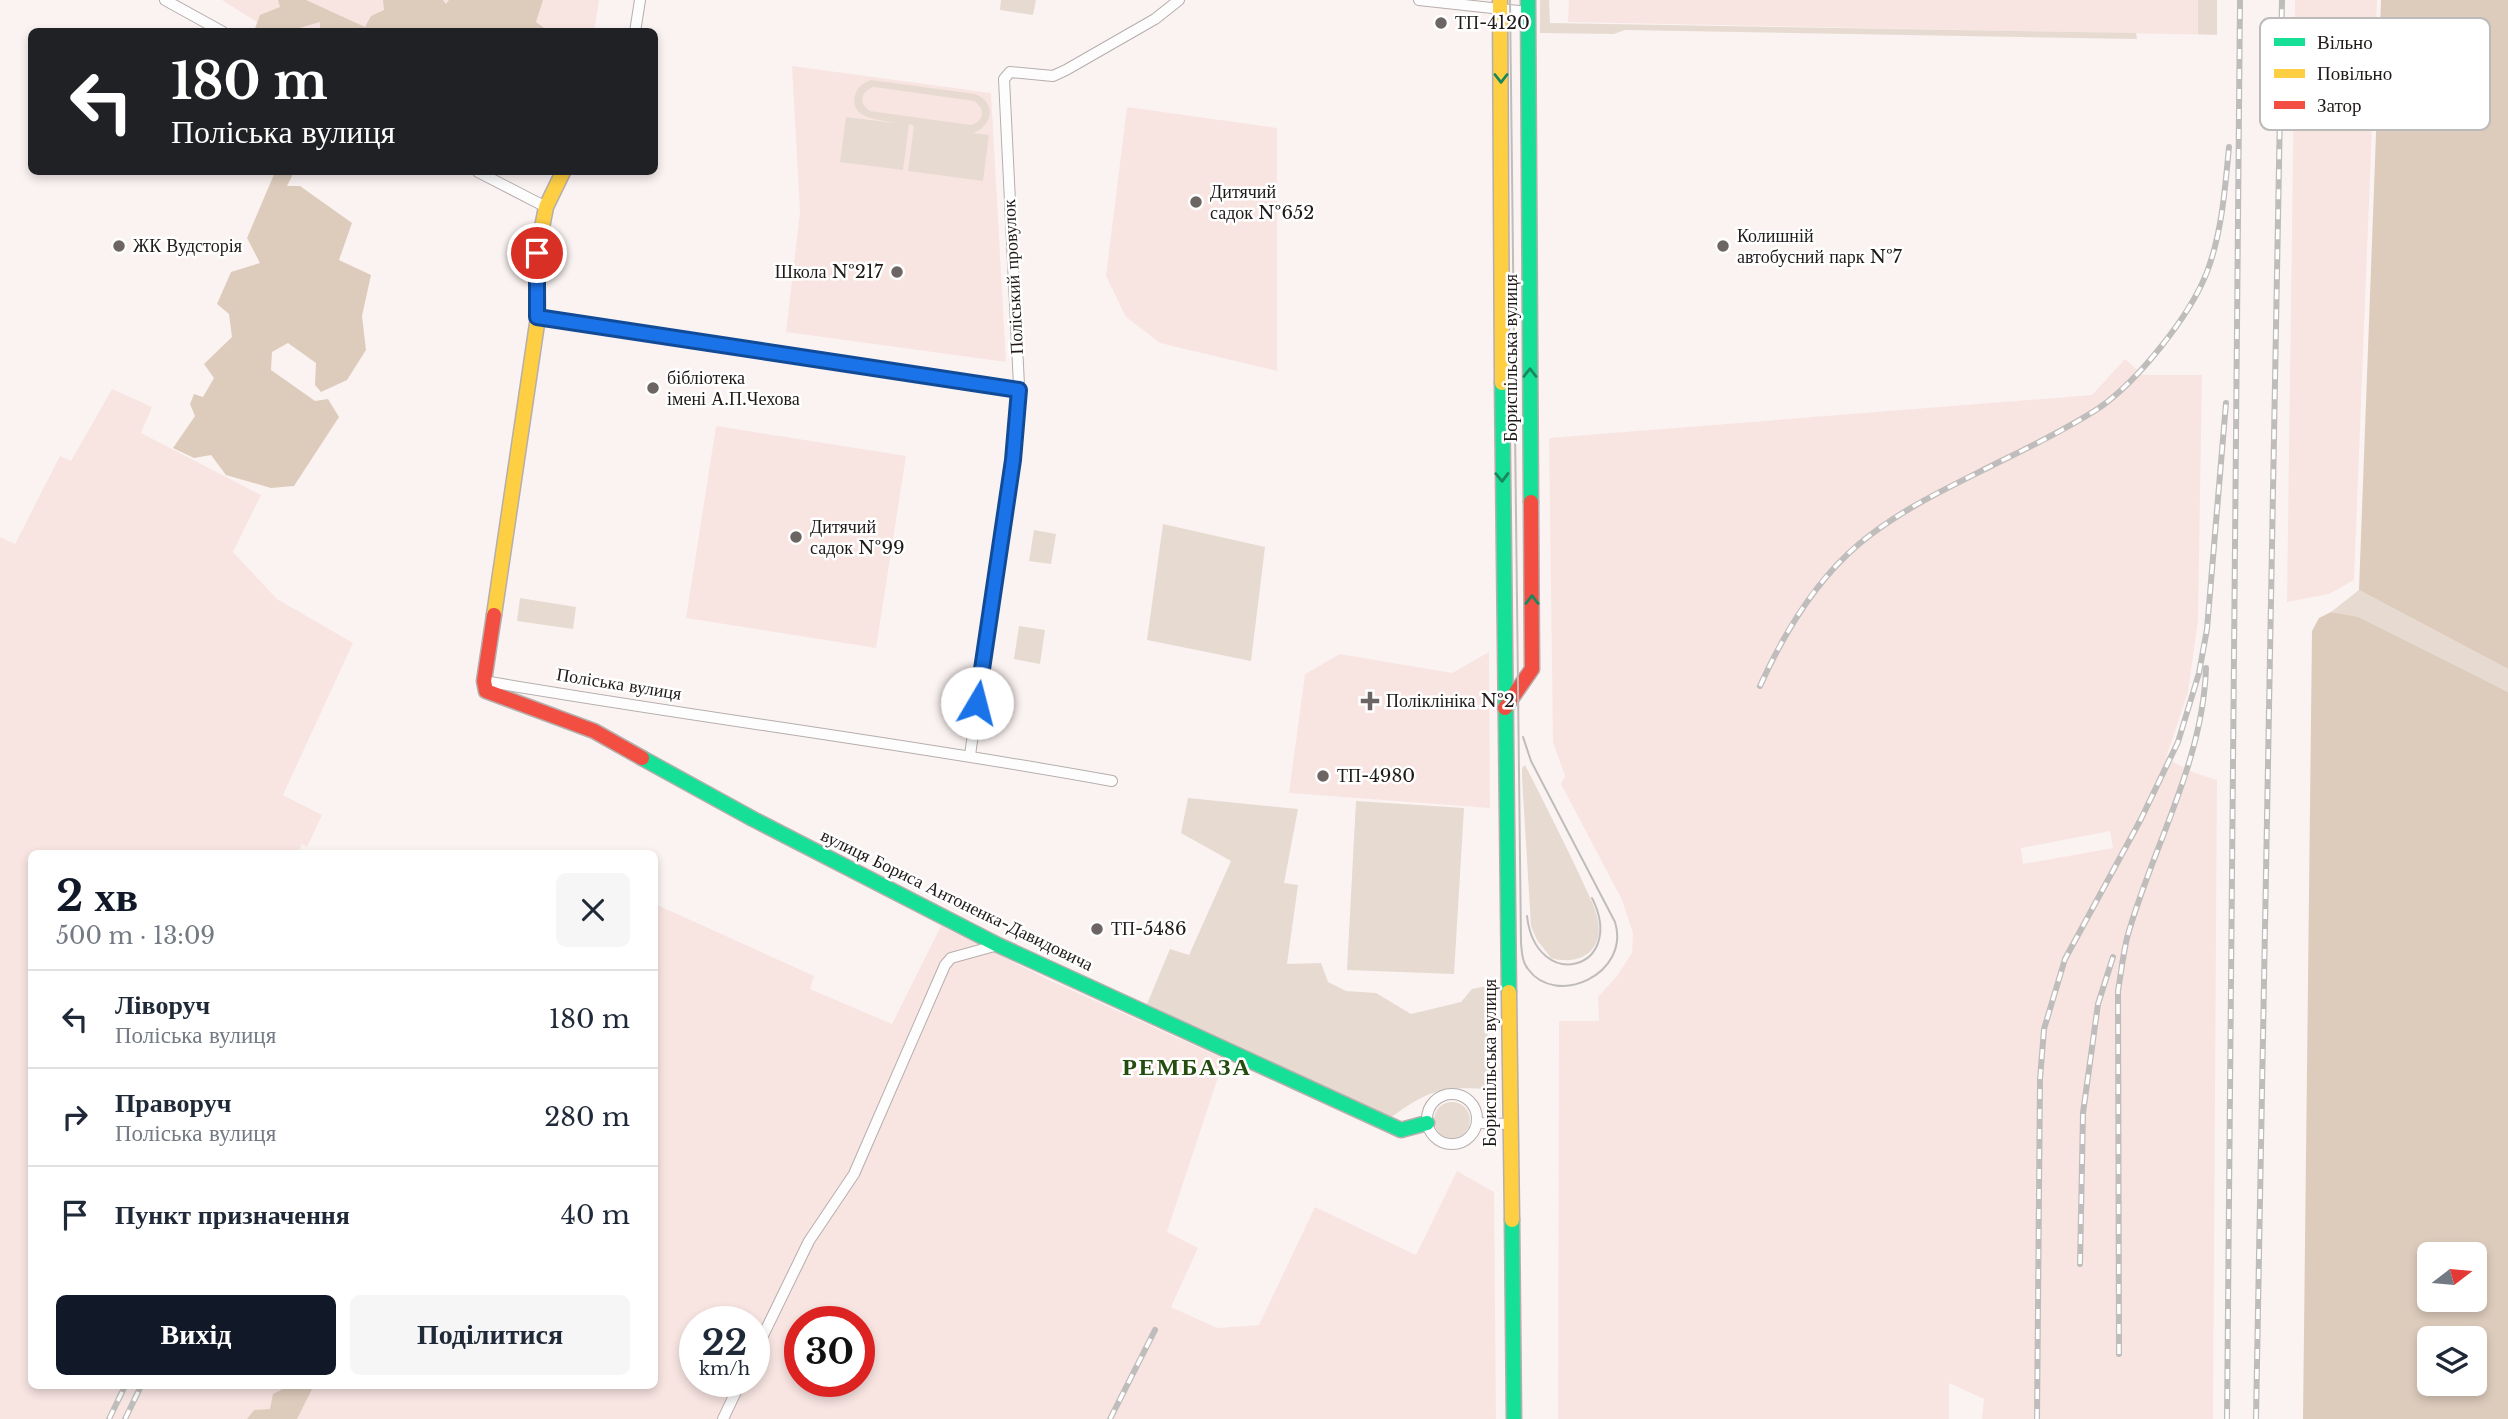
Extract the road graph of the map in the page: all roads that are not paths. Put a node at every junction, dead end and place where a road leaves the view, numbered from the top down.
1 (165, 0) edge
2 (640, 0) edge
3 (1179, 0) edge
4 (1419, 0) edge
5 (1500, 5) edge
6 (1528, 6) edge
7 (216, 28) edge
8 (636, 28) edge
9 (484, 175) edge
10 (562, 175) edge
11 (546, 207) junction
12 (537, 317) junction
13 (1019, 390) junction
14 (484, 681) junction
15 (1505, 708) junction
16 (970, 755) junction
17 (1112, 780) dead end
18 (998, 945) junction
19 (1427, 1123) junction
20 (1477, 1123) junction
21 (1510, 1124) junction
22 (770, 1321) edge
23 (733, 1397) edge
24 (723, 1419) edge
25 (1514, 1419) edge

1 - 7 street
2 - 8 street
3 - 13 street, Поліський провулок
4 - 5 street
5 - 6 street
5 -> 15 main road, Бориспільська вулиця
15 -> 6 main road, Бориспільська вулиця
9 - 11 street
10 - 11 main road
11 - 12 main road
12 - 13 street
12 - 14 main road
13 - 16 street, Поліський провулок
14 - 16 street, Поліська вулиця
14 - 18 main road, вулиця Бориса Антоненка-Давидовича
15 - 21 main road, Бориспільська вулиця
16 - 17 street, Поліська вулиця
18 - 19 main road, вулиця Бориса Антоненка-Давидовича
18 - 22 street
19 - 20 street
19 - 20 street
20 - 21 street
21 - 25 main road, Бориспільська вулиця
23 - 24 street

